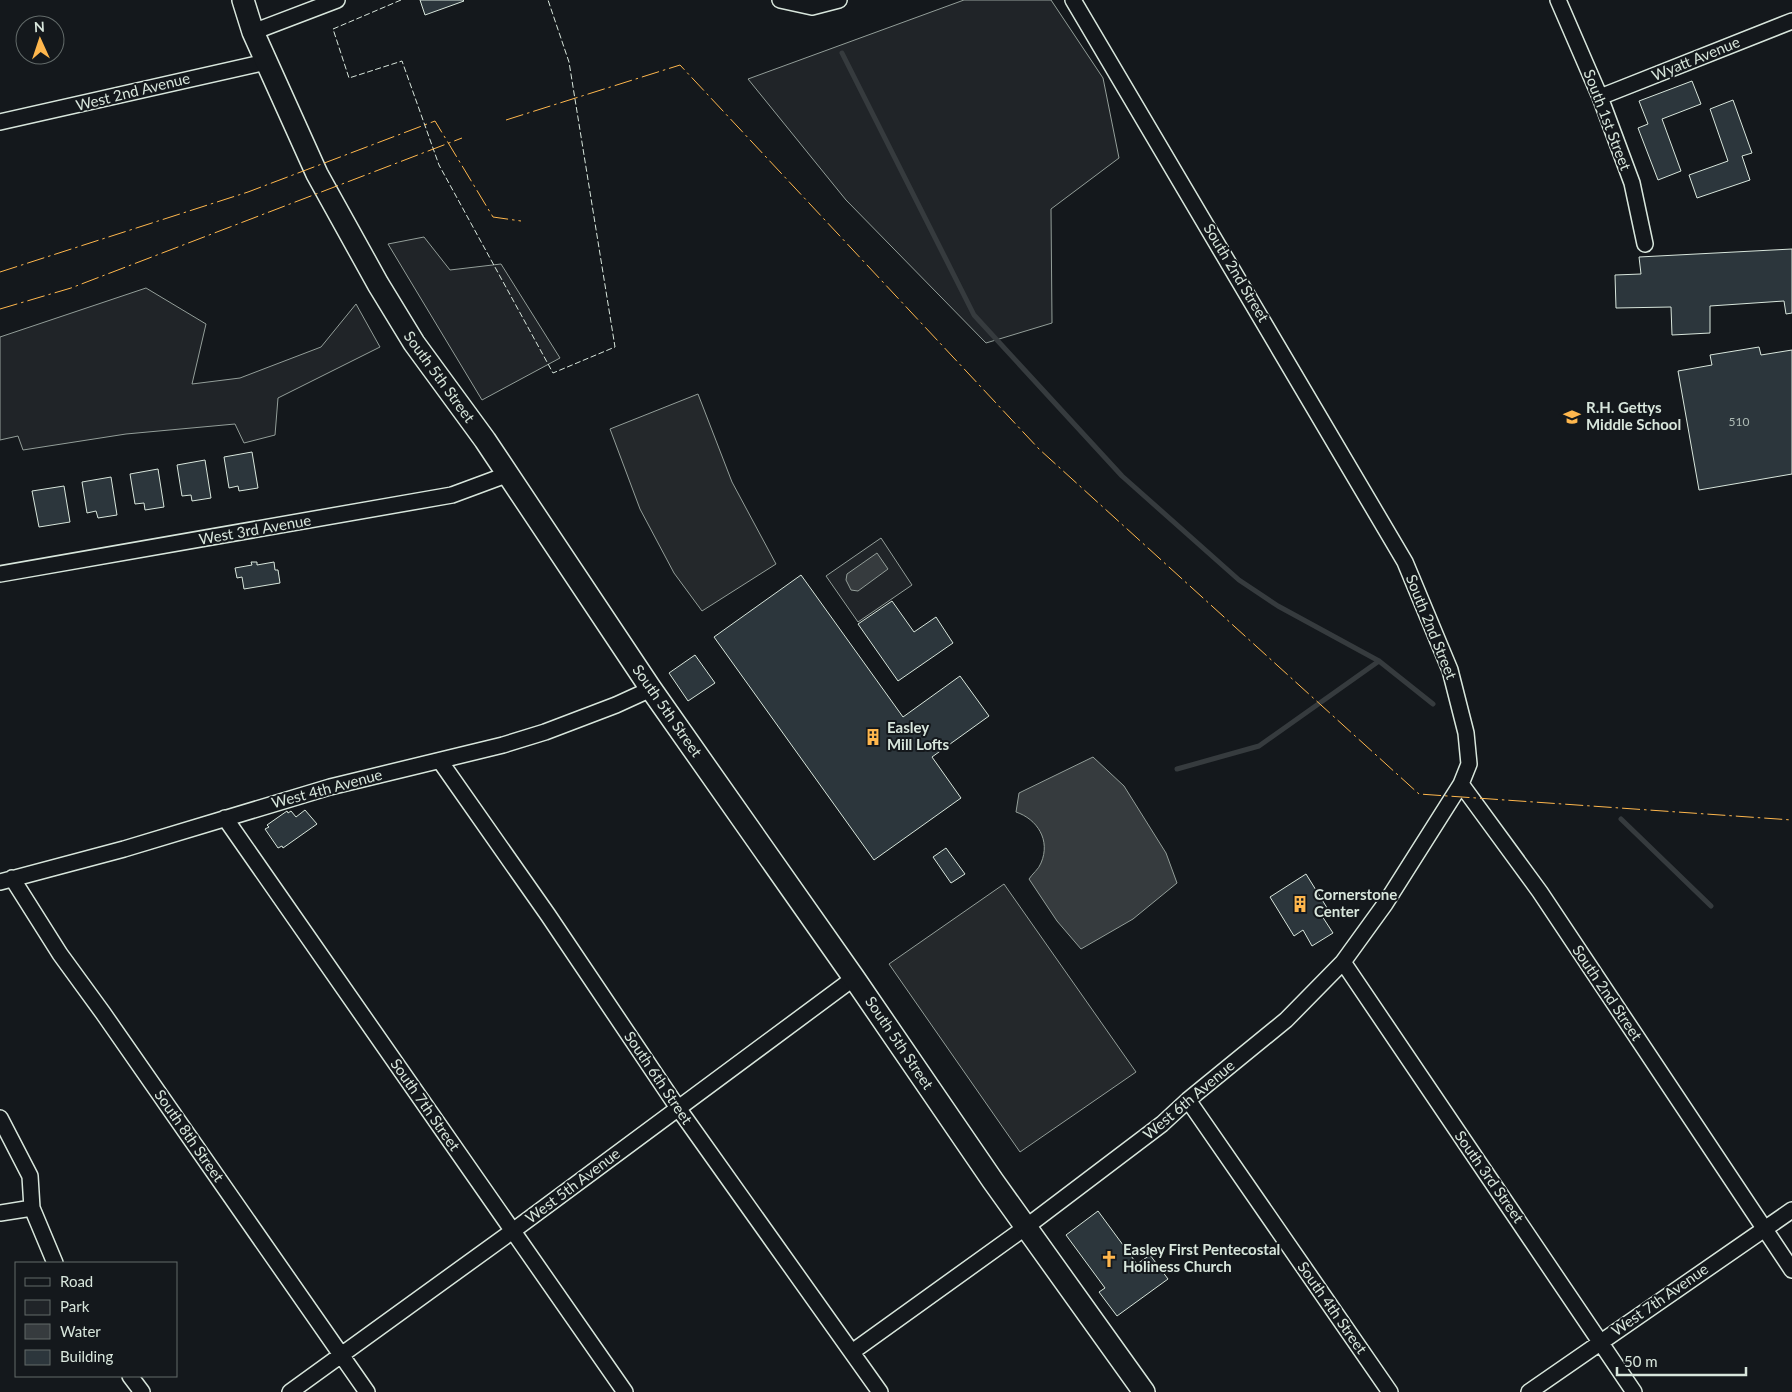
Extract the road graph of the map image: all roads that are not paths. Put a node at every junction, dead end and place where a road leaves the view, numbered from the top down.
1 (243, 0) edge
2 (337, 0) edge
3 (780, 0) edge
4 (839, 0) edge
5 (1073, 0) edge
6 (1558, 0) edge
7 (1792, 21) edge
8 (253, 32) junction
9 (266, 62) junction
10 (1600, 98) junction
11 (0, 122) edge
12 (1645, 244) dead end
13 (506, 475) junction
14 (0, 574) edge
15 (651, 689) junction
16 (440, 761) junction
17 (1461, 784) junction
18 (225, 818) junction
19 (6, 880) edge
20 (1343, 962) junction
21 (854, 978) junction
22 (1188, 1100) junction
23 (678, 1108) junction
24 (0, 1118) edge
25 (32, 1208) junction
26 (1792, 1210) edge
27 (0, 1213) edge
28 (1026, 1227) junction
29 (1763, 1229) junction
30 (514, 1230) junction
31 (56, 1262) edge
32 (1792, 1270) edge
33 (1601, 1342) junction
34 (852, 1352) junction
35 (342, 1355) junction
36 (131, 1377) edge
37 (142, 1392) edge
38 (290, 1392) edge
39 (368, 1392) edge
40 (625, 1392) edge
41 (880, 1392) edge
42 (1144, 1392) edge
43 (1390, 1392) edge
44 (1529, 1392) edge
45 (1634, 1392) edge

1 - 8 street, South 5th Street
2 - 8 street
3 - 4 street
5 - 17 street, South 2nd Street
6 - 10 street, South 1st Street
7 - 10 street, Wyatt Avenue
8 - 9 street, South 5th Street
9 - 11 street, West 2nd Avenue
9 - 13 street, South 5th Street
10 - 12 street, South 1st Street
13 - 14 street, West 3rd Avenue
13 - 15 street, South 5th Street
15 - 16 street, West 4th Avenue
15 - 21 street, South 5th Street
16 - 18 street, West 4th Avenue
16 - 23 street, South 6th Street
17 - 20 street, West 6th Avenue
17 - 29 street, South 2nd Street
18 - 19 street, West 4th Avenue
18 - 30 street, South 7th Street
19 - 35 street, South 8th Street
20 - 22 street, West 6th Avenue
20 - 33 street, South 3rd Street
21 - 23 street, West 5th Avenue
21 - 28 street, South 5th Street
22 - 28 street, West 6th Avenue
22 - 43 street, South 4th Street
23 - 30 street, West 5th Avenue
23 - 34 street, South 6th Street
24 - 25 street
25 - 27 street
25 - 31 street
26 - 29 street, West 7th Avenue
28 - 34 street, West 6th Avenue
28 - 42 street, South 5th Street
29 - 32 street, South 2nd Street
29 - 33 street, West 7th Avenue
30 - 35 street, West 5th Avenue
30 - 40 street, South 7th Street
33 - 44 street, West 7th Avenue
33 - 45 street, South 3rd Street
34 - 41 street, South 6th Street
35 - 38 street, West 5th Avenue
35 - 39 street, South 8th Street
36 - 37 street

